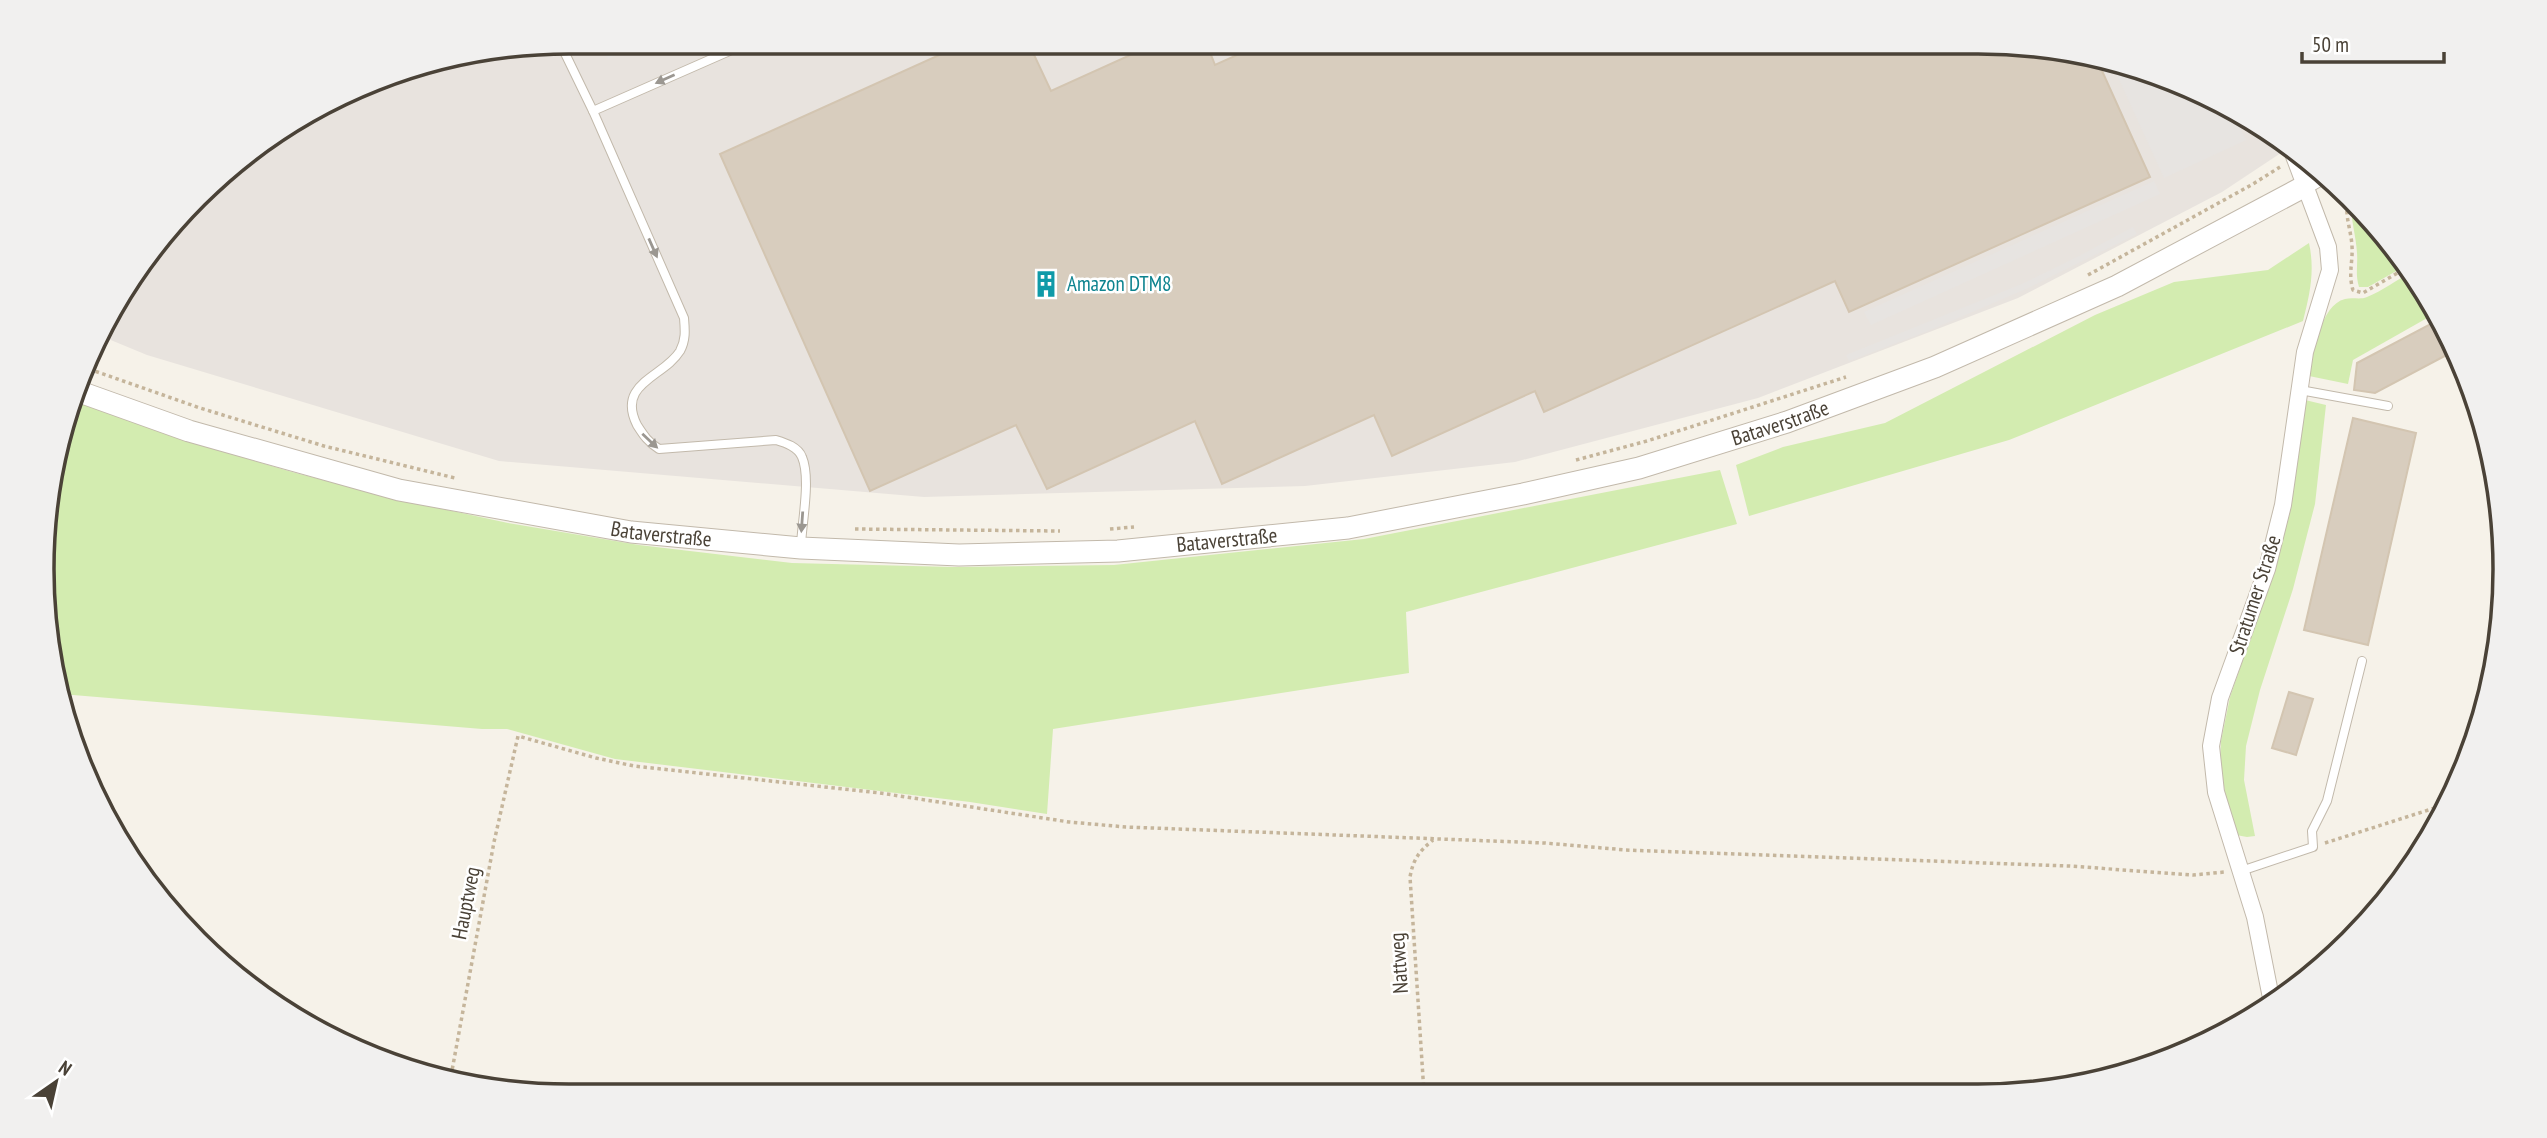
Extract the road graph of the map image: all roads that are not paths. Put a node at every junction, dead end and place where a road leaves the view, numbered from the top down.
1 (565, 54) edge
2 (723, 54) edge
3 (593, 111) junction
4 (2298, 167) edge
5 (2315, 180) edge
6 (2305, 186) junction
7 (2300, 390) junction
8 (86, 393) edge
9 (2388, 406) dead end
10 (800, 548) junction
11 (2362, 661) dead end
12 (2241, 871) junction
13 (2270, 993) edge

1 - 3 lane
2 -> 3 lane
3 -> 10 lane
4 - 6 street, Stratumer Straße
5 - 6 street, Bataverstraße
6 - 7 street, Stratumer Straße
6 - 10 street, Bataverstraße
7 - 9 lane
7 - 12 street, Stratumer Straße
8 - 10 street, Bataverstraße
11 - 12 lane
12 - 13 street, Stratumer Straße

